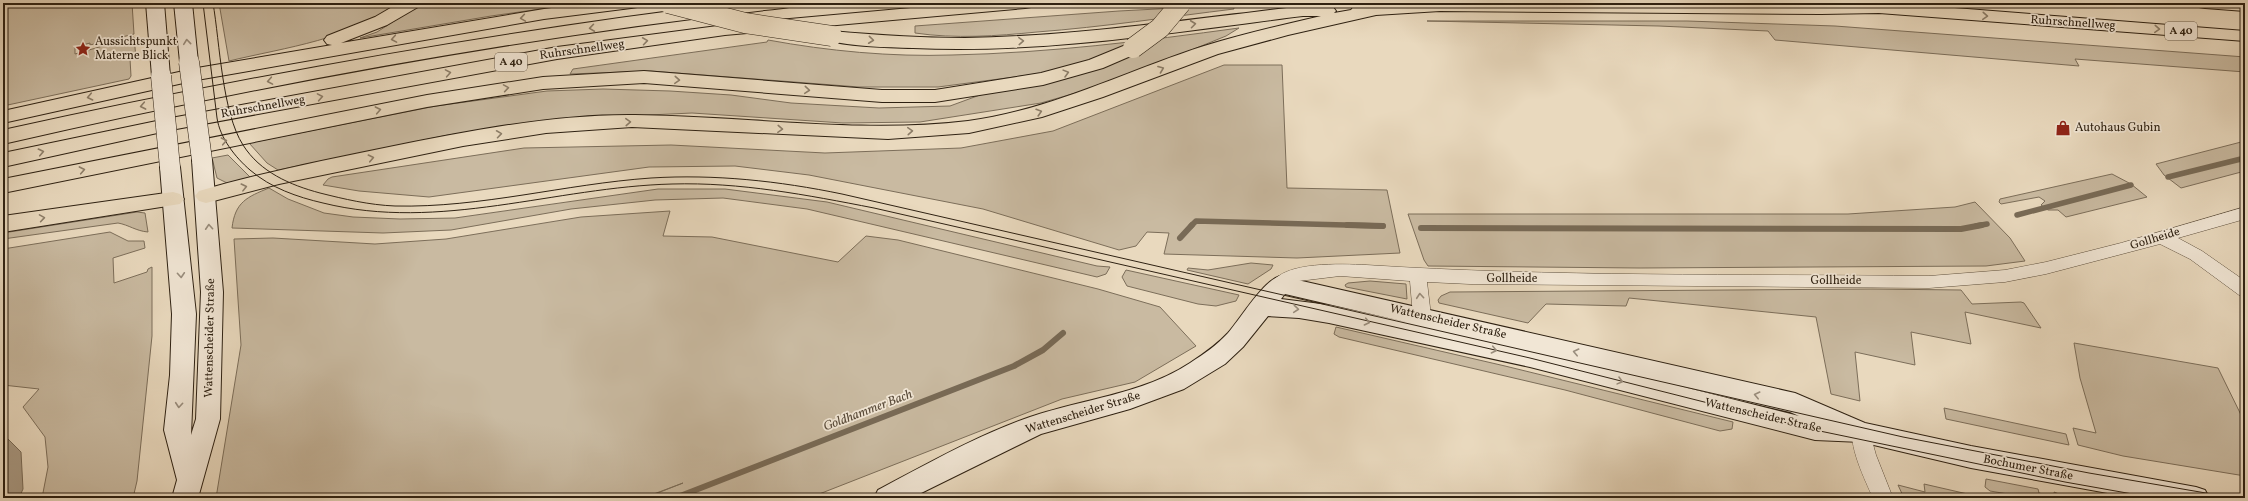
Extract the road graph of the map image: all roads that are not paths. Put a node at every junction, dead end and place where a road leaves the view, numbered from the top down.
1 (155, 3) edge
2 (183, 3) edge
3 (412, 3) edge
4 (631, 3) edge
5 (668, 3) edge
6 (784, 3) edge
7 (1025, 3) edge
8 (1181, 3) edge
9 (1829, 3) edge
10 (2205, 3) edge
11 (2245, 6) edge
12 (1876, 8) junction
13 (1373, 10) junction
14 (2245, 36) edge
15 (193, 68) junction
16 (3, 117) edge
17 (3, 137) edge
18 (3, 160) edge
19 (3, 186) edge
20 (206, 196) junction
21 (173, 199) junction
22 (2245, 213) edge
23 (3, 224) edge
24 (2161, 237) junction
25 (1418, 275) junction
26 (1280, 284) junction
27 (2245, 290) edge
28 (1263, 307) junction
29 (1422, 316) junction
30 (1861, 432) junction
31 (187, 488) edge
32 (887, 498) edge
33 (1883, 498) edge
34 (2196, 498) edge

1 - 21 main road, Wattenscheider Straße, bridge
15 -> 2 main road, Wattenscheider Straße
3 - 15 highway
4 -> 15 highway
5 -> 13 highway, bridge
6 -> 17 highway, Ruhrschnellweg / A 40
18 -> 7 highway, Ruhrschnellweg / A 40
19 -> 8 highway, bridge
9 - 12 highway, Ruhrschnellweg / A 40
10 - 11 highway
12 - 13 highway
12 -> 14 highway, Ruhrschnellweg / A 40
20 -> 13 highway
15 -> 16 highway
15 - 20 main road, Wattenscheider Straße, bridge
20 - 21 main road
31 -> 20 main road, Wattenscheider Straße
23 -> 21 highway
21 -> 31 main road, Wattenscheider Straße
22 - 24 street, Gollheide
24 - 25 street, Gollheide
24 - 27 street
25 - 26 street, Gollheide
29 -> 25 street
26 - 28 main road, Wattenscheider Straße
26 - 29 main road, Wattenscheider Straße
28 -> 30 main road, Wattenscheider Straße
28 - 32 main road, Wattenscheider Straße
30 -> 29 main road, Wattenscheider Straße
30 - 33 street
30 - 34 main road, Bochumer Straße

